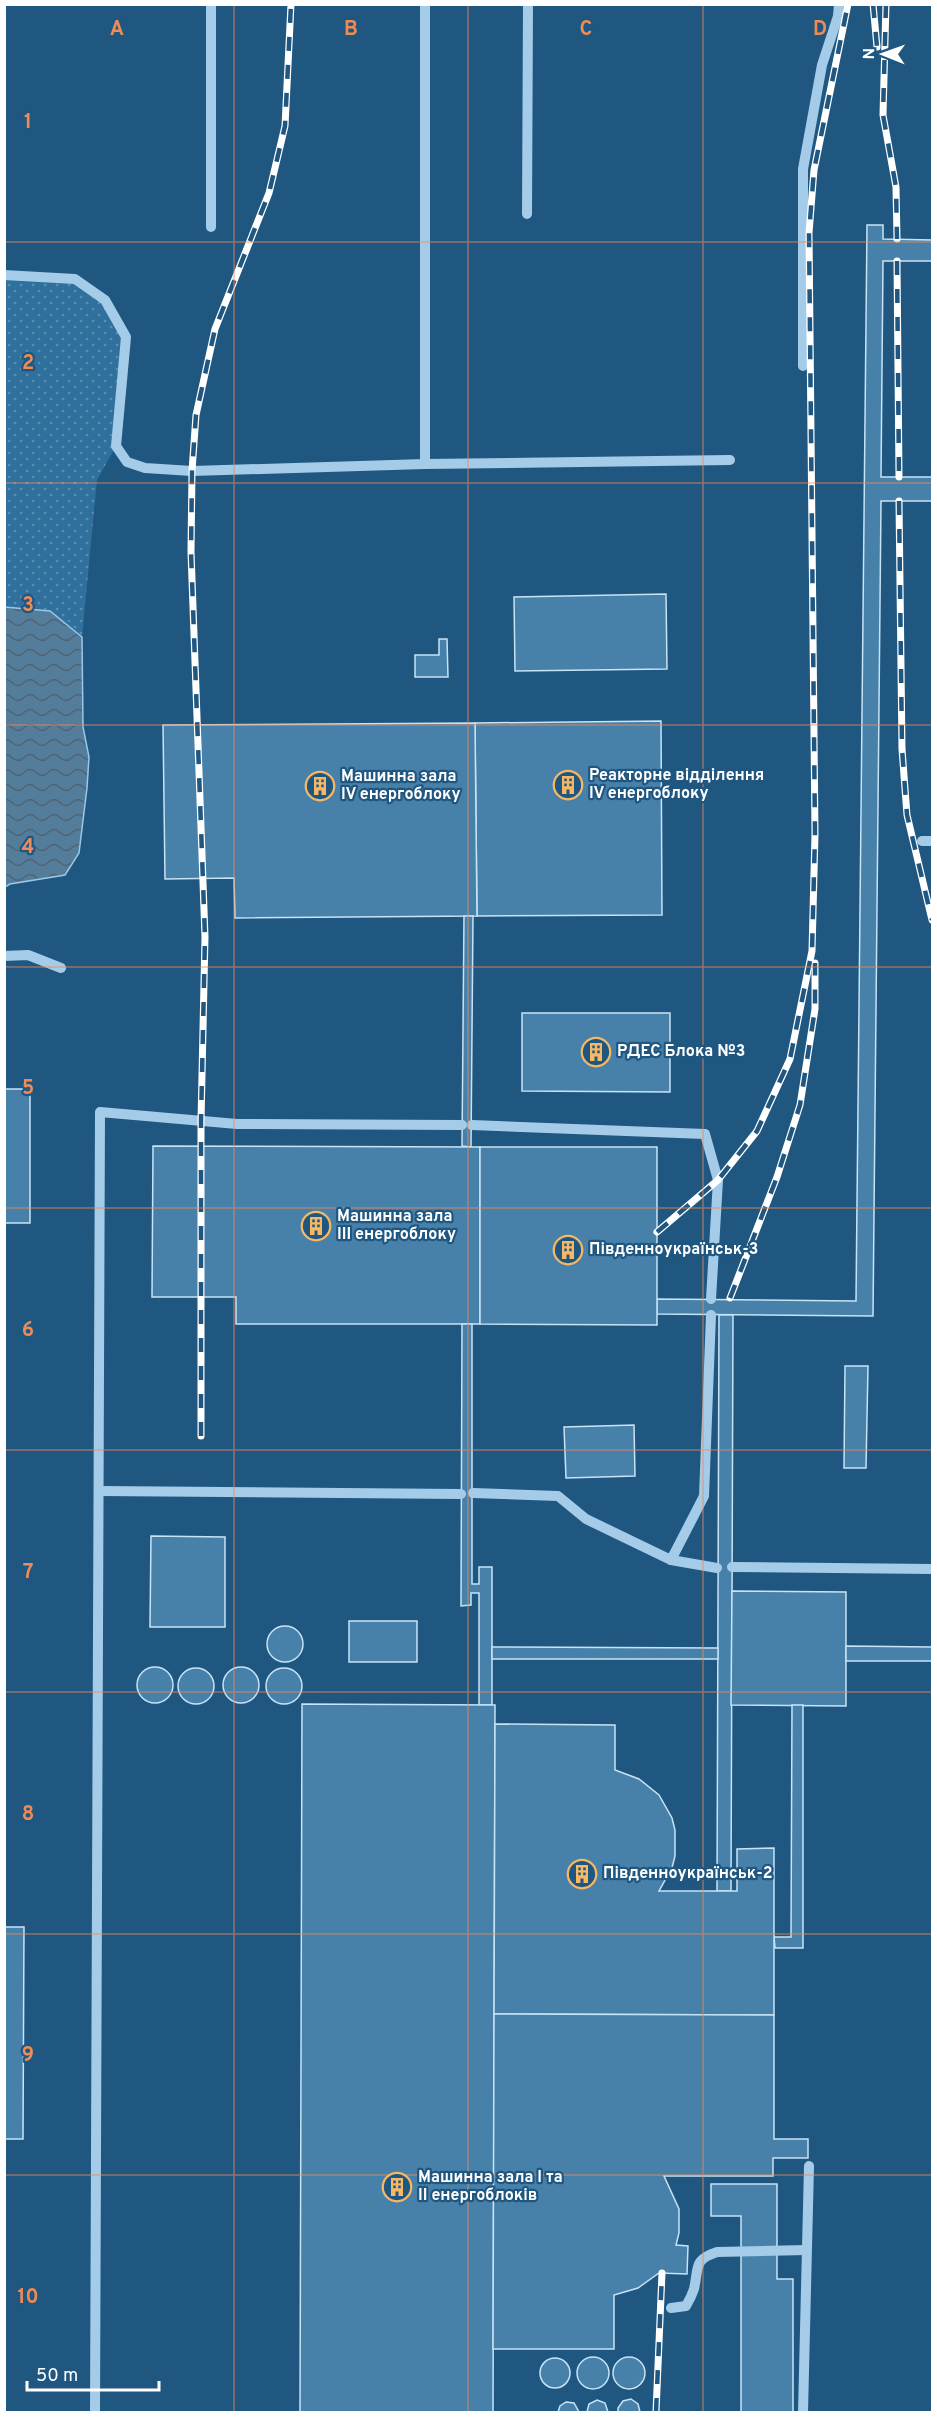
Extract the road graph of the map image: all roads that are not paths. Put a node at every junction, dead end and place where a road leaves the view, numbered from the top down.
1 (211, 4) edge
2 (425, 4) edge
3 (528, 4) edge
4 (839, 4) edge
5 (526, 214) dead end
6 (211, 227) dead end
7 (4, 275) edge
8 (803, 366) dead end
9 (730, 460) dead end
10 (425, 464) junction
11 (4, 956) edge
12 (61, 968) dead end
13 (711, 1299) dead end
14 (711, 1315) dead end
15 (99, 1491) junction
16 (473, 1493) dead end
17 (461, 1494) dead end
18 (671, 1560) junction
19 (717, 1568) dead end
20 (732, 1568) dead end
21 (933, 1569) edge
22 (809, 2166) dead end
23 (806, 2250) junction
24 (671, 2308) dead end
25 (95, 2412) edge
26 (803, 2412) edge

1 - 6 street
2 - 10 street
3 - 5 street
4 - 8 street
7 - 10 street
9 - 10 street
11 - 12 street
13 - 15 street
14 - 18 street
15 - 17 street
15 - 25 street
16 - 18 street
18 - 19 street
20 - 21 street
22 - 23 street
23 - 24 street
23 - 26 street

